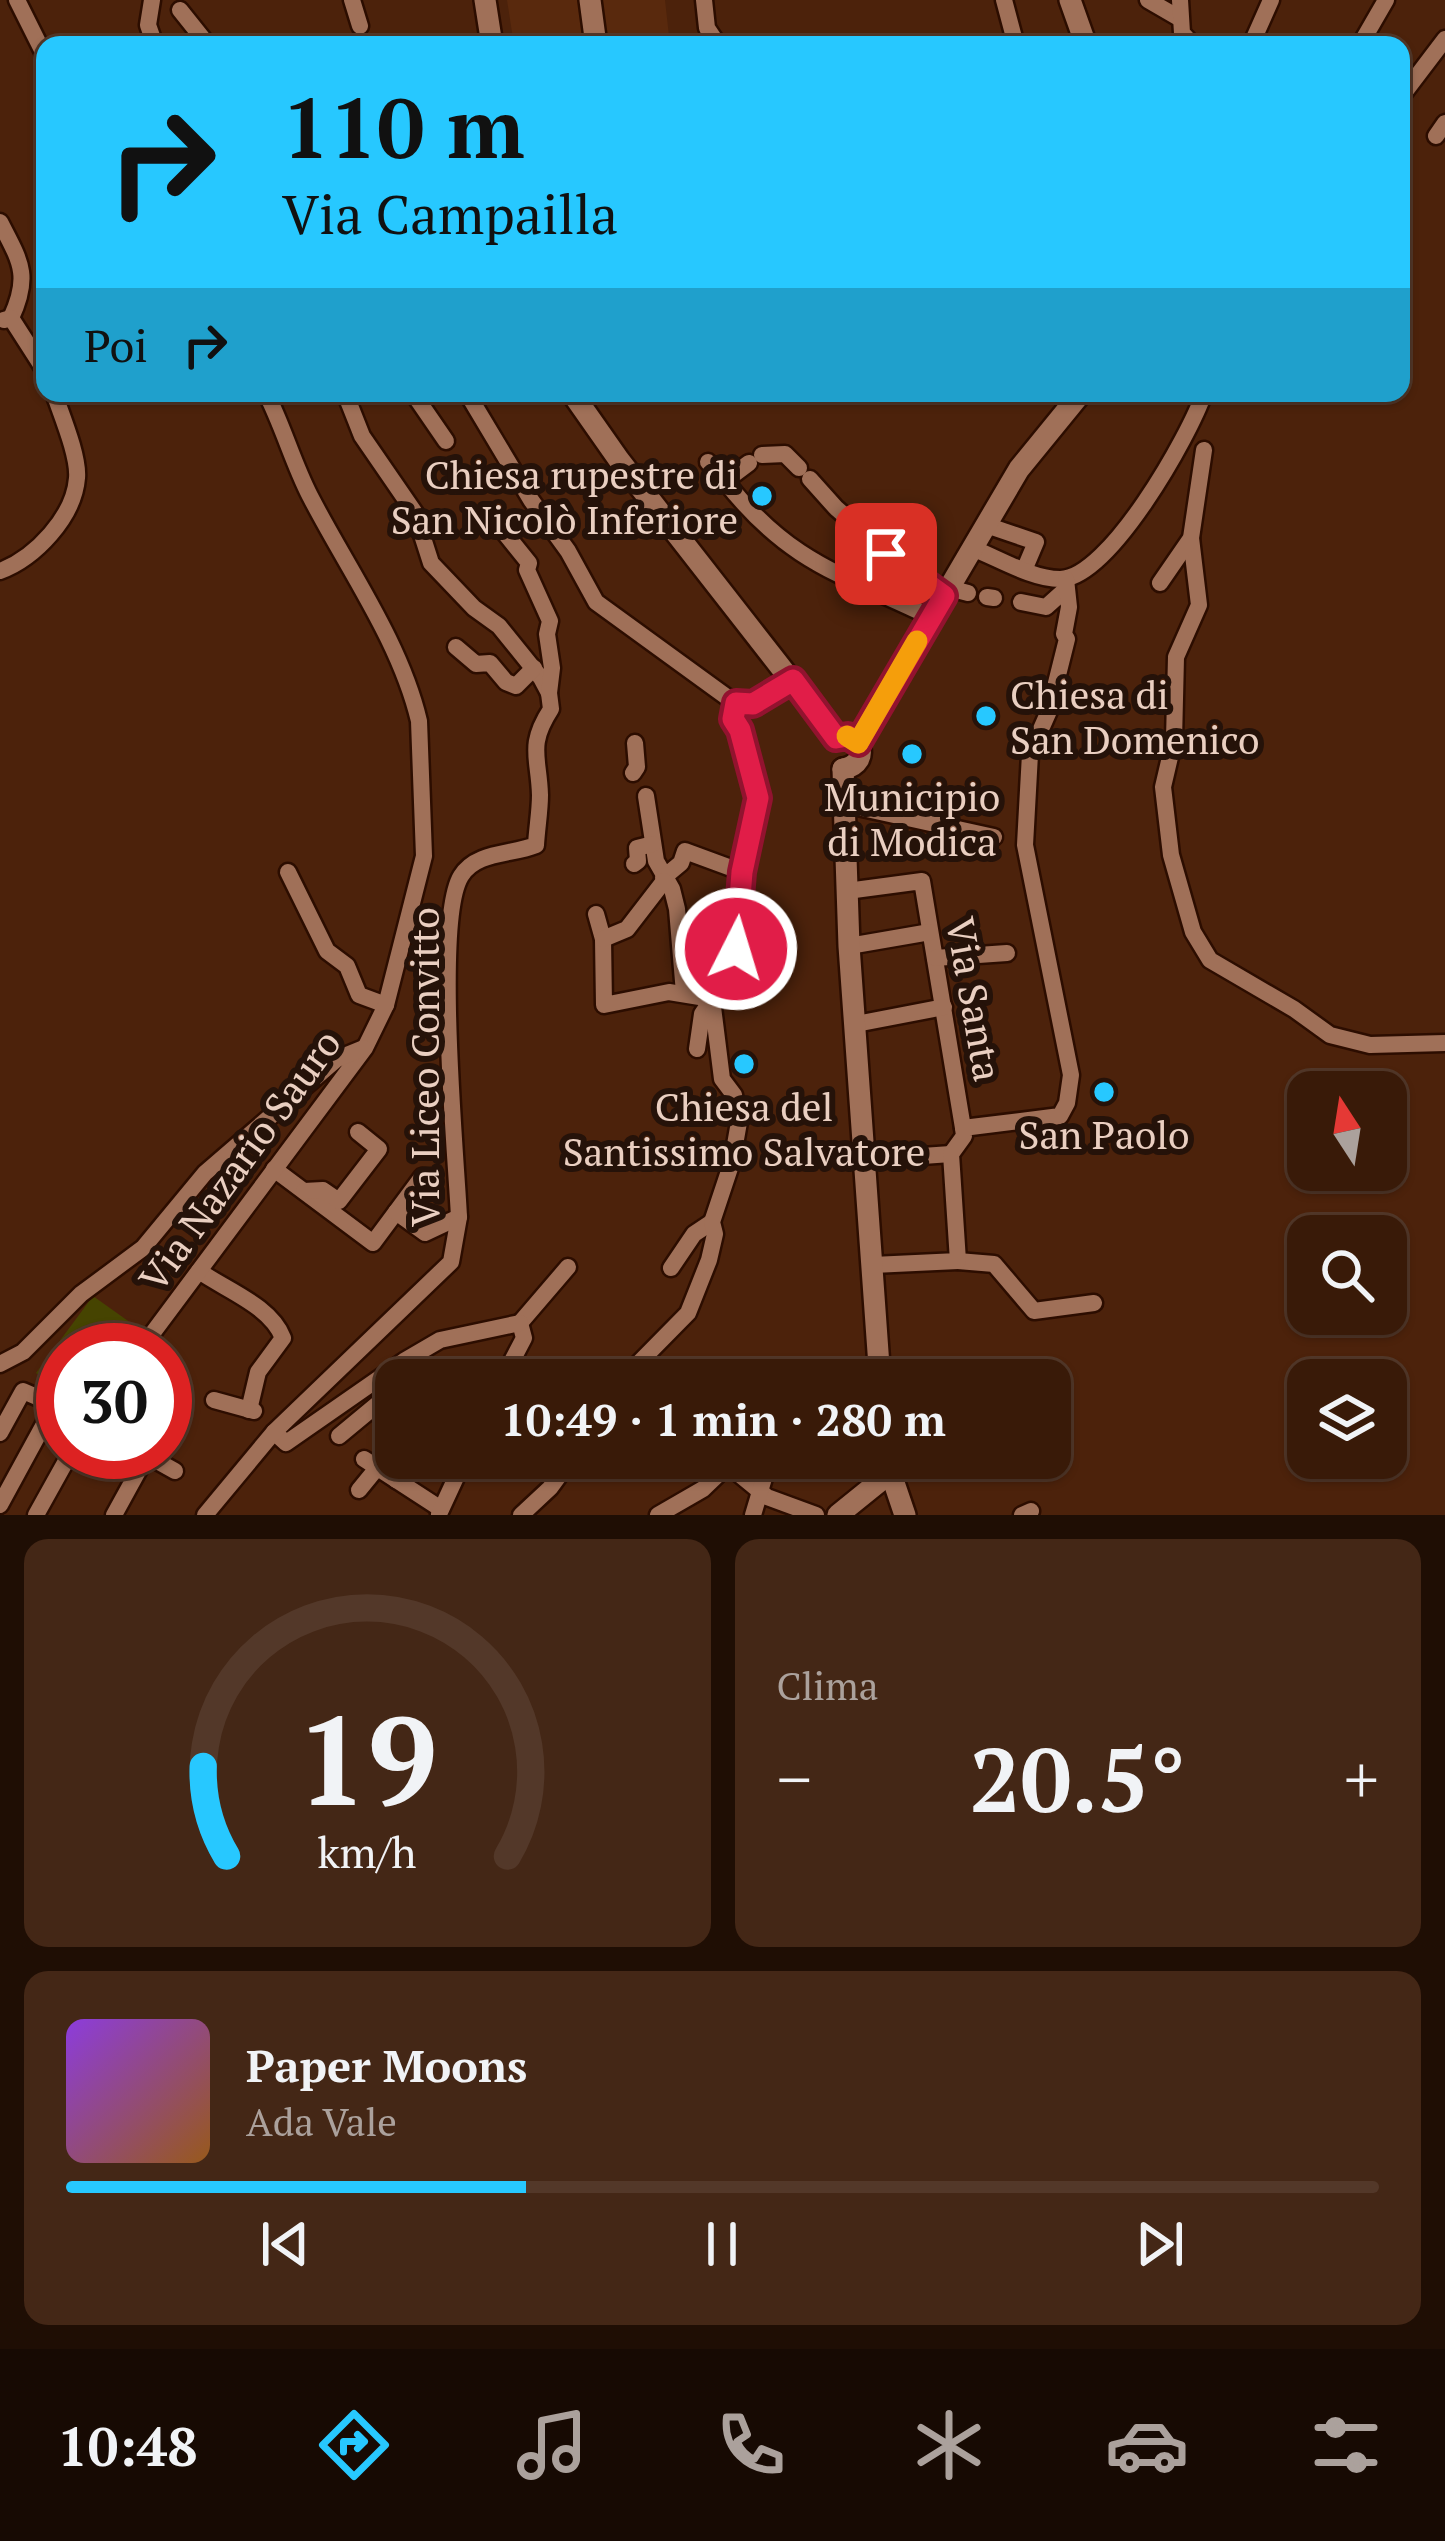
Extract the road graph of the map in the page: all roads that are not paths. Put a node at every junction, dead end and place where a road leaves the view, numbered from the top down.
1 (17, 0) edge
2 (152, 0) edge
3 (352, 0) edge
4 (484, 0) edge
5 (590, 0) edge
6 (704, 0) edge
7 (715, 0) edge
8 (1004, 0) edge
9 (1070, 0) edge
10 (1148, 0) edge
11 (1271, 0) edge
12 (1386, 0) edge
13 (1179, 9) edge
14 (180, 10) dead end
15 (360, 26) dead end
16 (152, 36) edge
17 (201, 36) edge
18 (490, 36) edge
19 (595, 36) edge
20 (712, 36) edge
21 (717, 36) edge
22 (1014, 36) edge
23 (1083, 36) edge
24 (1255, 36) edge
25 (1365, 36) edge
26 (36, 38) edge
27 (1445, 39) edge
28 (1410, 86) edge
29 (0, 223) edge
30 (5, 320) edge
31 (36, 360) edge
32 (56, 402) edge
33 (270, 402) edge
34 (349, 402) edge
35 (419, 402) edge
36 (473, 402) edge
37 (578, 402) edge
38 (1074, 402) edge
39 (1201, 402) edge
40 (1212, 402) edge
41 (446, 441) dead end
42 (1201, 442) junction
43 (708, 462) dead end
44 (1162, 474) junction
45 (725, 481) junction
46 (492, 517) dead end
47 (892, 522) dead end
48 (986, 525) junction
49 (1191, 538) junction
50 (972, 548) junction
51 (892, 558) junction
52 (1028, 569) junction
53 (0, 572) edge
54 (1065, 584) junction
55 (1160, 584) dead end
56 (868, 589) junction
57 (968, 594) junction
58 (1021, 602) dead end
59 (931, 617) junction
60 (456, 647) dead end
61 (534, 668) junction
62 (793, 680) junction
63 (549, 693) junction
64 (736, 703) junction
65 (847, 740) junction
66 (635, 743) dead end
67 (633, 772) dead end
68 (646, 796) dead end
69 (844, 804) junction
70 (994, 837) dead end
71 (653, 844) junction
72 (634, 864) dead end
73 (288, 872) dead end
74 (742, 872) junction
75 (663, 880) junction
76 (847, 891) junction
77 (596, 914) dead end
78 (930, 932) junction
79 (603, 939) junction
80 (850, 946) junction
81 (1007, 953) dead end
82 (935, 958) junction
83 (684, 993) junction
84 (712, 999) junction
85 (386, 1006) junction
86 (944, 1007) junction
87 (856, 1024) junction
88 (1445, 1042) edge
89 (365, 1048) junction
90 (697, 1049) dead end
91 (358, 1132) dead end
92 (964, 1132) junction
93 (951, 1154) junction
94 (866, 1160) junction
95 (274, 1169) junction
96 (422, 1177) dead end
97 (304, 1191) junction
98 (396, 1212) junction
99 (459, 1217) junction
100 (712, 1222) junction
101 (964, 1262) junction
102 (873, 1265) junction
103 (568, 1267) dead end
104 (671, 1268) dead end
105 (199, 1271) junction
106 (1094, 1303) dead end
107 (160, 1323) edge
108 (520, 1323) junction
109 (513, 1359) edge
110 (643, 1359) edge
111 (879, 1359) edge
112 (0, 1364) edge
113 (36, 1397) edge
114 (214, 1400) dead end
115 (375, 1406) edge
116 (274, 1432) junction
117 (0, 1433) edge
118 (339, 1436) dead end
119 (36, 1445) edge
120 (56, 1479) edge
121 (132, 1479) edge
122 (455, 1479) edge
123 (557, 1479) edge
124 (763, 1479) edge
125 (881, 1479) edge
126 (892, 1479) edge
127 (395, 1480) joint
128 (359, 1490) dead end
129 (760, 1491) junction
130 (0, 1505) edge
131 (836, 1511) edge
132 (440, 1512) edge
133 (36, 1515) edge
134 (114, 1515) edge
135 (205, 1515) edge
136 (520, 1515) edge
137 (658, 1515) edge
138 (752, 1515) edge
139 (905, 1515) edge

1 - 26 street
2 - 16 street
3 - 15 street
4 - 18 street
5 - 19 street
6 - 20 street
7 - 21 street
8 - 22 street
9 - 23 street
10 - 13 street
11 - 24 street
12 - 25 street
14 - 17 street
27 - 28 street
29 - 30 street
30 - 31 street
32 - 53 street
33 - 85 street, Via Nazario Sauro
34 - 61 street
35 - 41 street
36 - 64 street
37 - 62 street
38 - 48 street
39 - 44 street
40 - 42 street
42 - 44 street
42 - 49 street
43 - 45 street
44 - 54 street
45 - 51 street
45 - 56 street
46 - 63 street, Via Liceo Convitto
47 - 51 street
48 - 50 street
48 - 52 street
49 - 55 street
49 - 88 street
50 - 52 street
50 - 57 street
51 - 56 street
51 - 57 street
52 - 54 street
54 - 58 street
54 - 92 street
56 - 59 street
57 - 59 street
59 - 65 street
60 - 61 street
61 - 63 street
62 - 64 street
62 - 65 street
63 - 99 street, Via Liceo Convitto
64 - 74 street
65 - 69 street
66 - 67 street
68 - 71 street
69 - 70 street
69 - 76 street
71 - 72 street
71 - 75 street
73 - 85 street
74 - 75 street
74 - 84 street
75 - 79 street
75 - 83 street
76 - 78 street, Via Santa
76 - 80 street
77 - 79 street
78 - 80 street
78 - 82 street, Via Santa
79 - 83 street
80 - 87 street
81 - 82 street
82 - 86 street, Via Santa
83 - 84 street
84 - 90 street
84 - 100 street
85 - 89 street, Via Nazario Sauro
86 - 87 street
86 - 92 street, Via Santa
87 - 94 street
89 - 95 street, Via Nazario Sauro
89 - 112 street
91 - 97 street
92 - 93 street
93 - 94 street
93 - 101 street
94 - 102 street
95 - 97 street
95 - 105 street, Via Nazario Sauro
96 - 98 street
97 - 98 street
98 - 99 street
99 - 116 street, Via Liceo Convitto
100 - 104 street
100 - 110 street
101 - 102 street
101 - 106 street
102 - 111 street
103 - 108 street
105 - 107 street, Via Nazario Sauro
105 - 114 street
108 - 109 street
108 - 116 street
113 - 117 street
115 - 118 street
116 - 135 street
119 - 130 street
120 - 133 street
121 - 134 street
122 - 132 street
123 - 136 street
124 - 129 street
125 - 131 street
126 - 139 street
127 - 128 street
127 - 132 street
129 - 131 street
129 - 137 street
129 - 138 street
131 - 139 street

